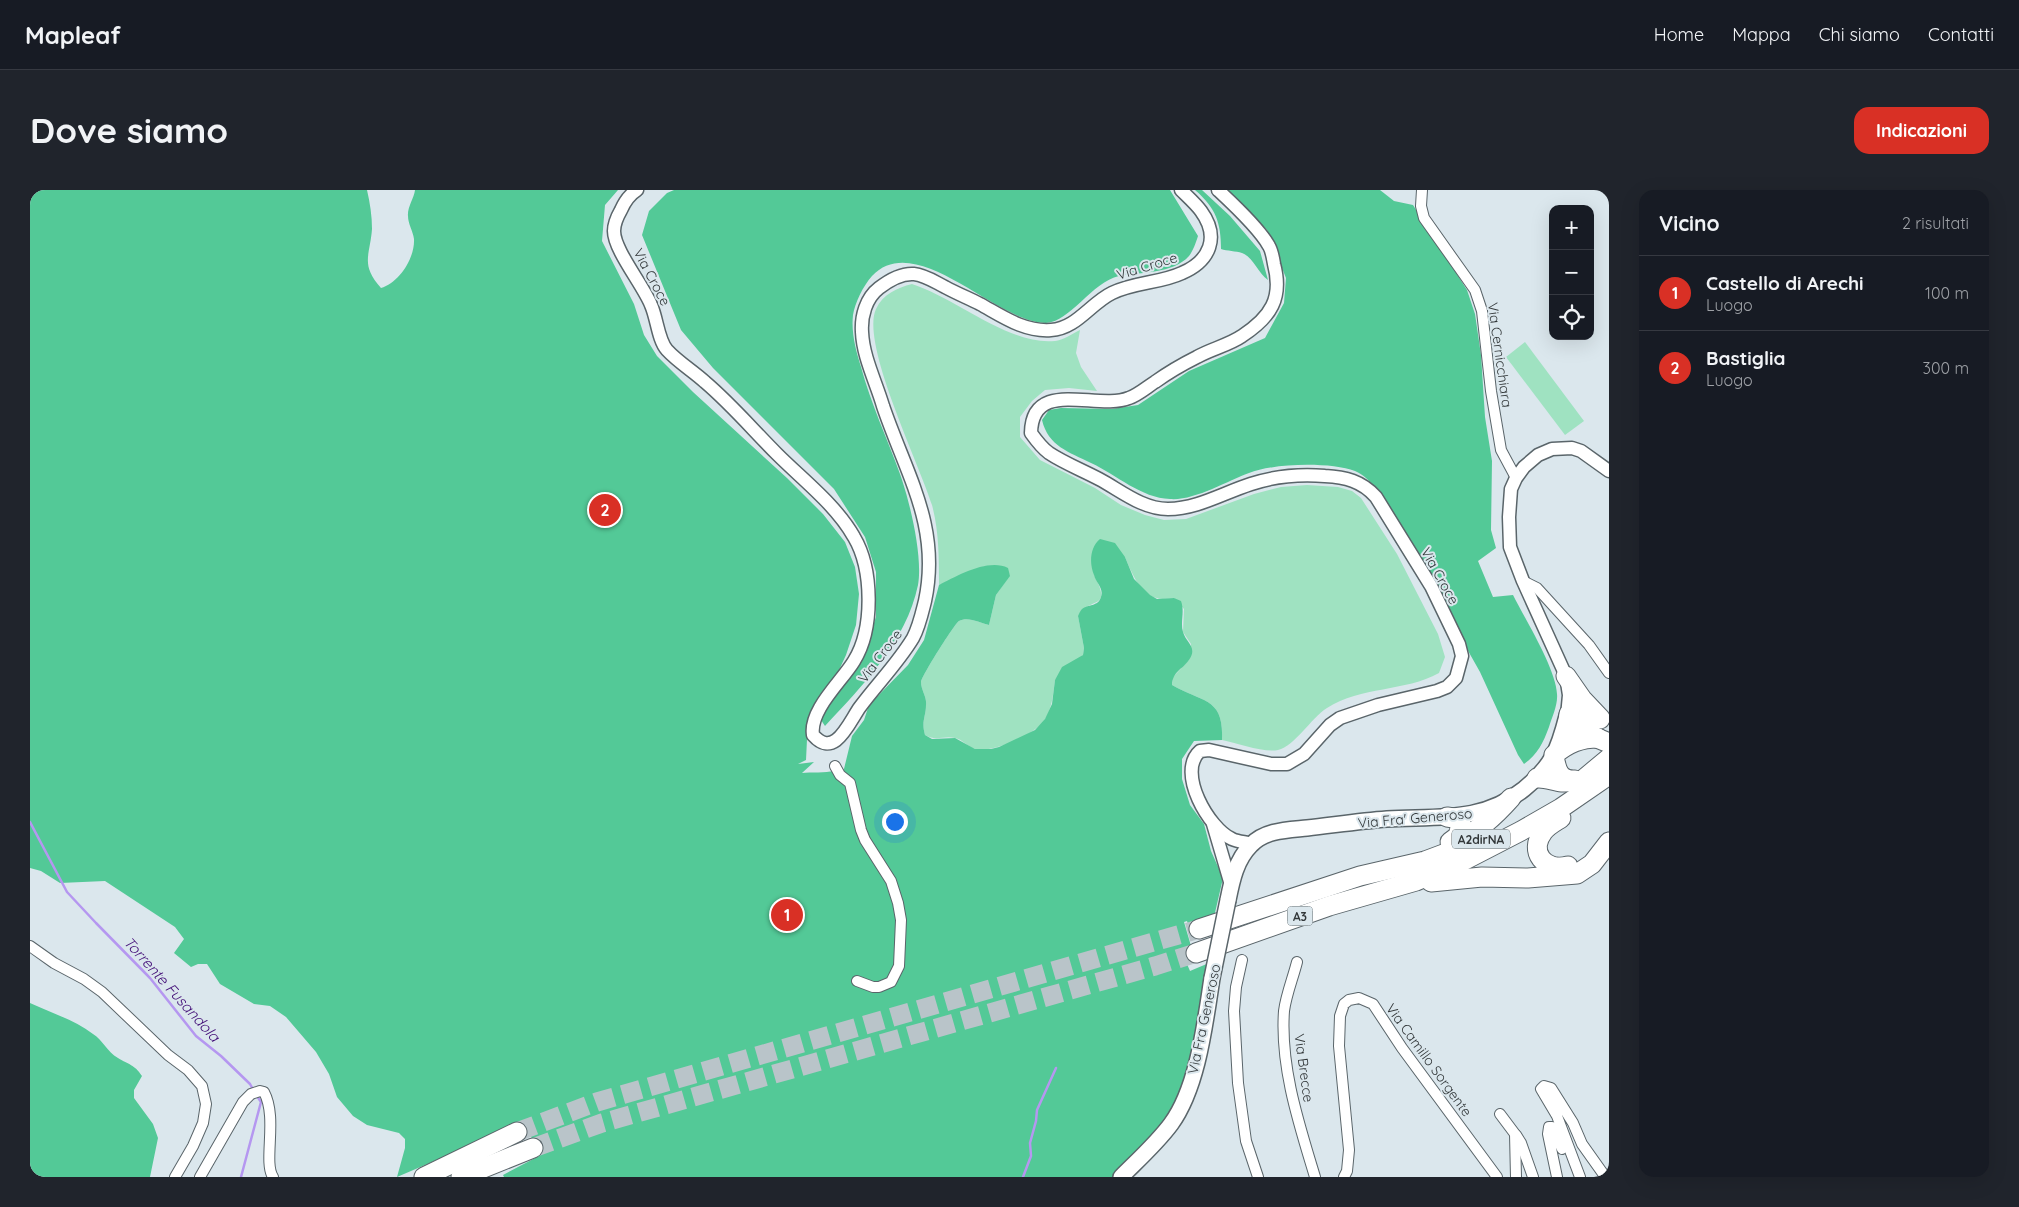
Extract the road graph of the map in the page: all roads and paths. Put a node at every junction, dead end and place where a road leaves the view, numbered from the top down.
1 (637, 190) edge
2 (1181, 190) edge
3 (1218, 190) edge
4 (1422, 190) edge
5 (1609, 471) edge
6 (1516, 478) junction
7 (1523, 582) junction
8 (1609, 672) edge
9 (1566, 676) junction
10 (1567, 716) junction
11 (1605, 732) edge
12 (1554, 755) junction
13 (835, 766) dead end
14 (1597, 772) edge
15 (1537, 778) junction
16 (1511, 798) junction
17 (1447, 817) junction
18 (1210, 818) junction
19 (1609, 841) edge
20 (1450, 842) junction
21 (1252, 844) junction
22 (1360, 876) junction
23 (1231, 885) junction
24 (1400, 885) junction
25 (1370, 894) joint
26 (1199, 930) tunnel mouth
27 (30, 946) edge
28 (1196, 953) tunnel mouth
29 (1242, 960) dead end
30 (1297, 962) dead end
31 (857, 981) dead end
32 (1500, 1114) dead end
33 (517, 1132) tunnel mouth
34 (1515, 1134) junction
35 (533, 1148) tunnel mouth
36 (428, 1175) edge
37 (1604, 1175) dead end
38 (174, 1177) edge
39 (200, 1177) edge
40 (273, 1177) edge
41 (461, 1177) edge
42 (1121, 1177) edge
43 (1258, 1177) edge
44 (1315, 1177) edge
45 (1344, 1177) edge
46 (1497, 1177) edge
47 (1516, 1177) edge
48 (1533, 1177) edge
49 (1557, 1177) edge
50 (1573, 1177) edge
51 (1580, 1177) edge

1 - 2 street, Via Croce
3 - 18 street, Via Croce
4 - 6 street, Via Cernicchiara
5 - 6 street
6 - 7 street, Via Fra' Generoso
7 - 8 street
7 - 9 street, Via Fra' Generoso
9 - 10 street, Via Fra' Generoso
9 - 11 highway
10 - 11 highway
10 - 12 main road, Via Fra' Generoso
11 - 12 highway
12 - 14 highway
12 - 15 main road, Via Fra' Generoso
13 - 31 street
14 - 15 highway
14 - 19 highway
14 - 22 highway, A2dirNA
14 - 24 highway, A2dirNA
15 - 16 main road, Via Fra' Generoso
16 - 17 main road, Via Fra' Generoso
16 - 20 highway
17 - 20 highway
17 - 21 main road, Via Fra' Generoso
18 - 21 street, Via Croce
18 - 23 street, Via Croce
19 - 24 highway
20 - 22 highway
21 - 23 main road, Via Fra Generoso
22 - 26 highway, A3
23 - 42 main road, Via Fra Generoso, bridge
24 - 25 highway, A2dirNA
25 - 28 highway, A3
27 - 38 street
29 - 43 street
30 - 44 street, Via Brecce
32 - 34 street
33 - 36 highway
34 - 47 street
34 - 48 street
35 - 41 highway
37 - 51 street
39 - 40 street
45 - 46 street, Via Camillo Sorgente
49 - 50 street

